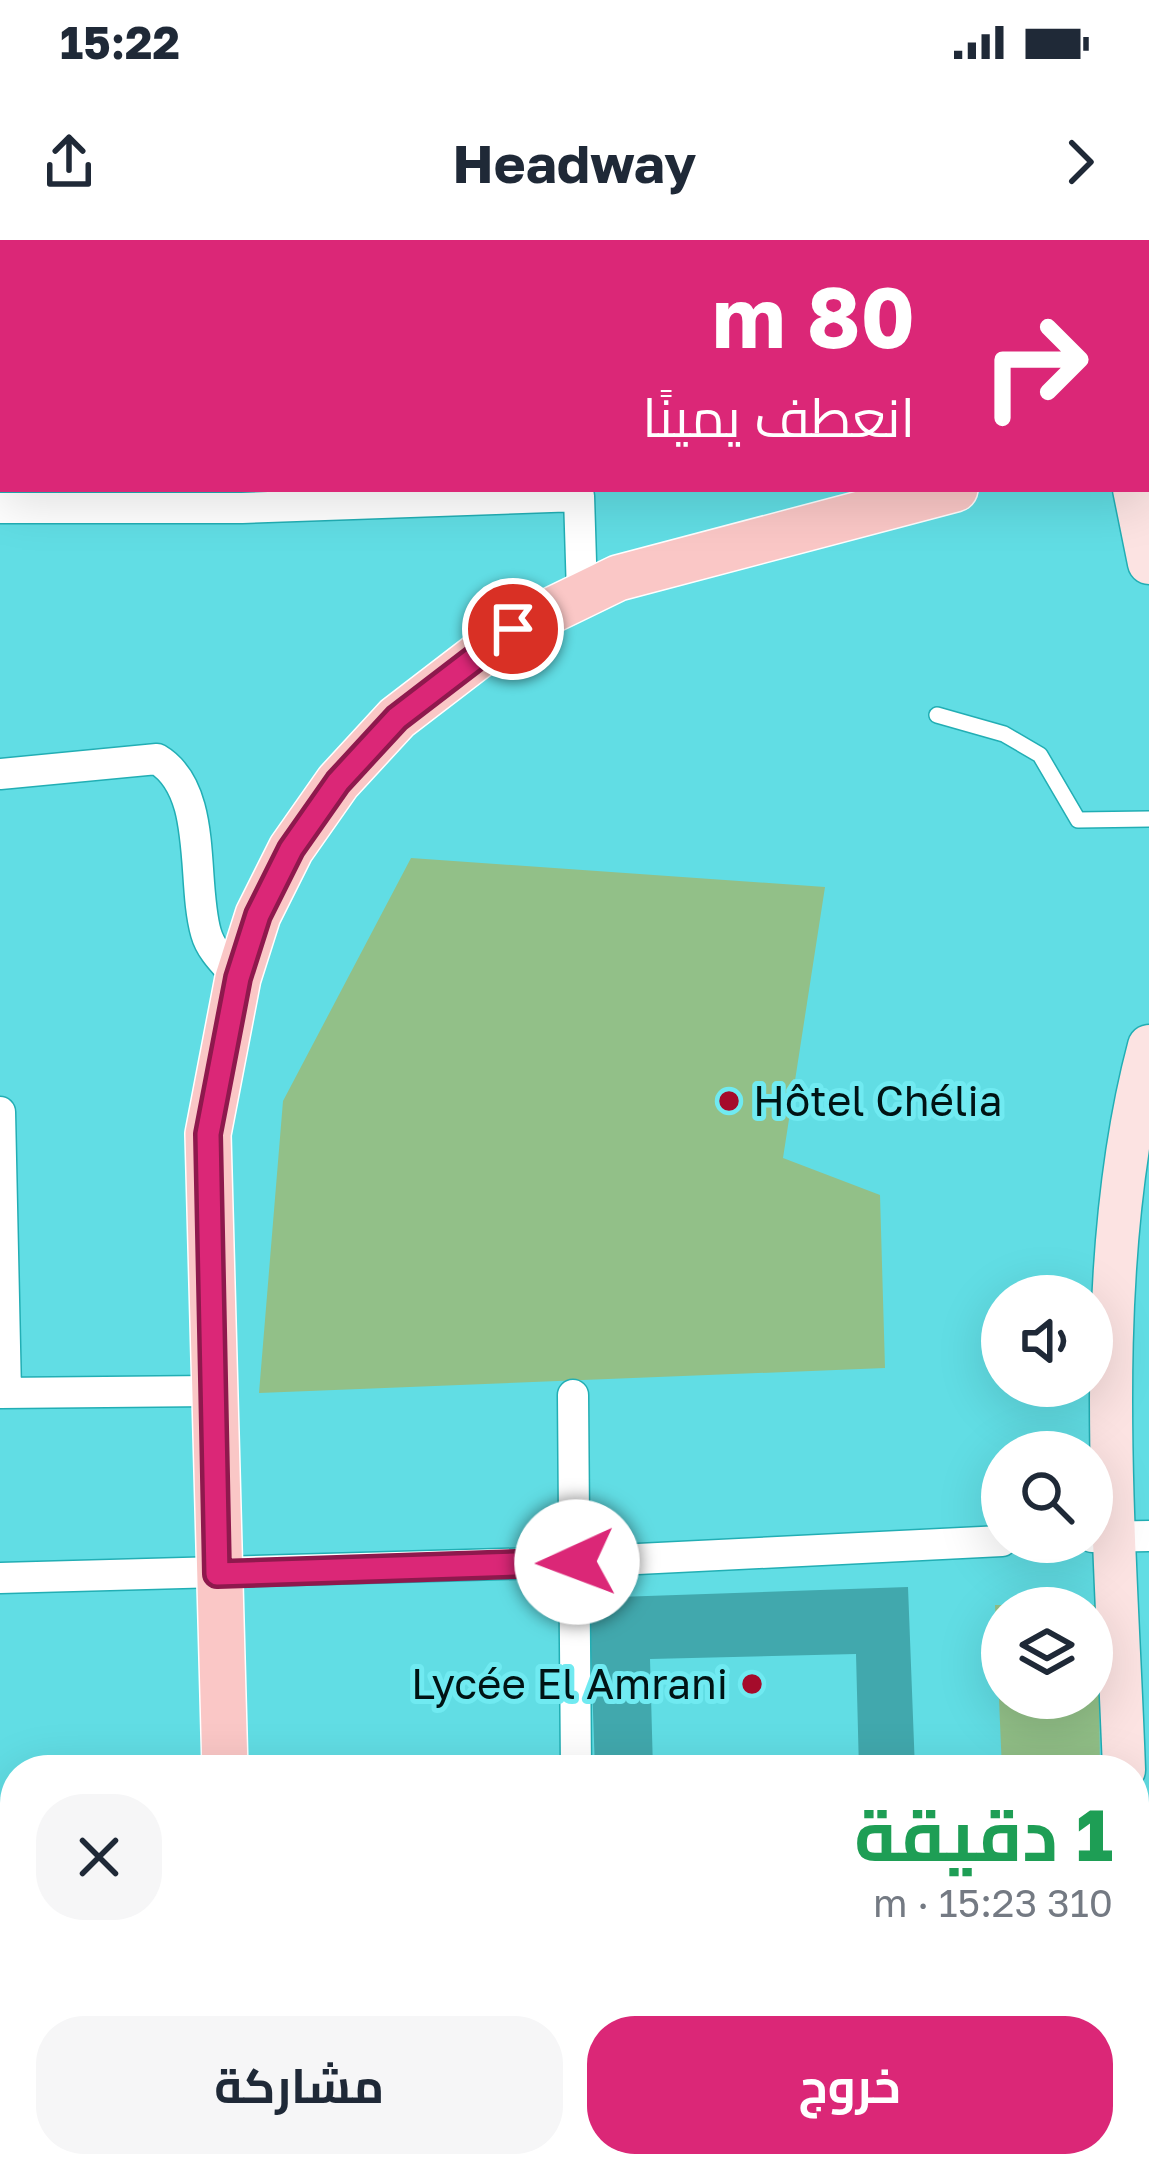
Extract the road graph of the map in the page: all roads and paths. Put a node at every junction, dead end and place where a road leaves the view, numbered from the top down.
1 (945, 492) edge
2 (1135, 492) edge
3 (579, 493) edge
4 (0, 508) edge
5 (1149, 563) edge
6 (582, 594) junction
7 (937, 715) dead end
8 (0, 774) edge
9 (1149, 819) edge
10 (238, 978) junction
11 (1149, 1046) edge
12 (0, 1112) edge
13 (211, 1391) junction
14 (3, 1393) edge
15 (573, 1395) dead end
16 (1119, 1536) edge
17 (981, 1542) edge
18 (577, 1562) junction
19 (217, 1574) junction
20 (0, 1578) edge
21 (224, 1755) edge
22 (576, 1755) edge
23 (1124, 1755) edge

1 - 6 main road
2 - 5 main road
3 - 4 street
3 - 6 street
6 - 10 main road
7 - 9 lane
8 - 10 street
10 - 13 main road
11 - 16 main road
12 - 14 street
13 - 14 street
13 - 19 main road
15 - 18 street
16 - 23 main road
17 - 18 street
18 - 19 street
18 - 22 street
19 - 20 street
19 - 21 main road

